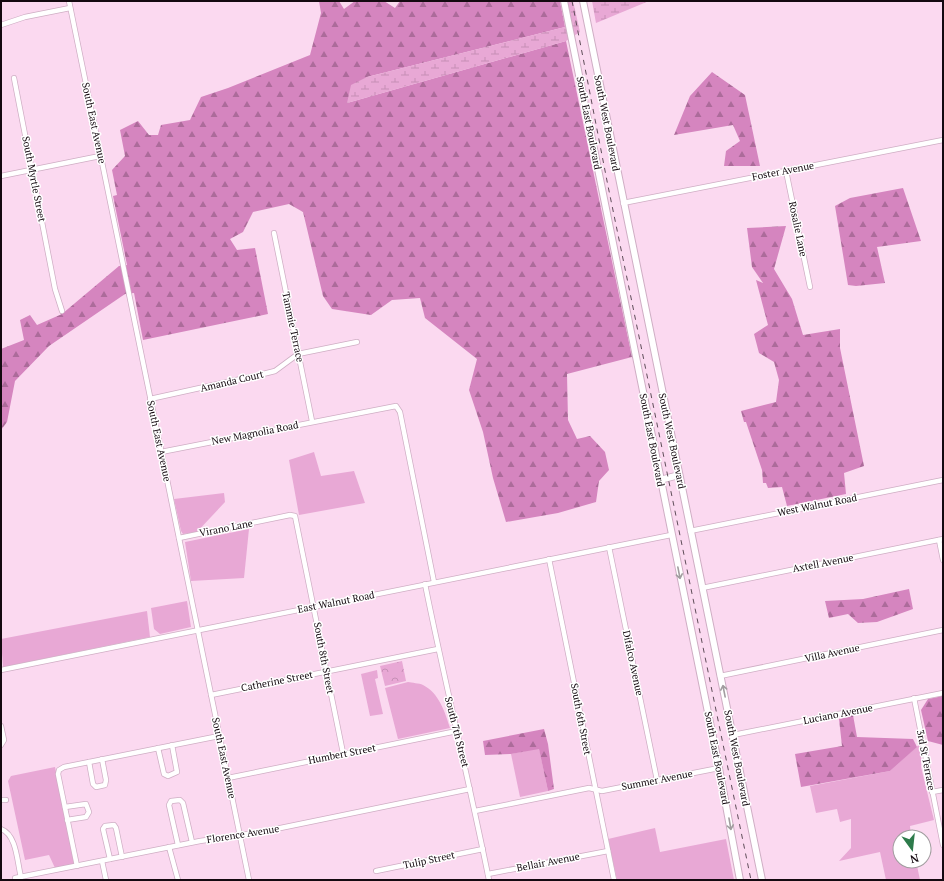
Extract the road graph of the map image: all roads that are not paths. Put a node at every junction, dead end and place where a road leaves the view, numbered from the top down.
1 (69, 1) edge
2 (564, 1) edge
3 (582, 1) edge
4 (70, 8) junction
5 (1, 25) edge
6 (14, 78) dead end
7 (943, 140) edge
8 (100, 156) junction
9 (32, 170) junction
10 (786, 171) junction
11 (1, 176) edge
12 (623, 203) junction
13 (274, 233) dead end
14 (810, 287) dead end
15 (62, 311) dead end
16 (357, 342) dead end
17 (298, 354) junction
18 (150, 399) junction
19 (312, 421) junction
20 (161, 452) junction
21 (679, 475) junction
22 (660, 480) junction
23 (943, 480) edge
24 (272, 519) joint
25 (690, 531) junction
26 (671, 535) junction
27 (179, 538) junction
28 (941, 539) edge
29 (609, 547) junction
30 (549, 559) junction
31 (943, 560) edge
32 (434, 582) junction
33 (425, 584) junction
34 (702, 588) junction
35 (314, 606) junction
36 (198, 630) junction
37 (943, 630) edge
38 (438, 649) junction
39 (1, 670) edge
40 (327, 672) junction
41 (720, 676) junction
42 (943, 692) edge
43 (211, 695) junction
44 (914, 698) junction
45 (1, 726) edge
46 (457, 731) junction
47 (732, 735) junction
48 (219, 736) junction
49 (1, 745) edge
50 (172, 745) junction
51 (158, 748) junction
52 (343, 753) junction
53 (102, 759) junction
54 (89, 762) junction
55 (719, 768) junction
56 (228, 778) junction
57 (657, 780) junction
58 (470, 789) junction
59 (596, 790) junction
60 (943, 790) edge
61 (932, 792) junction
62 (65, 807) junction
63 (475, 811) junction
64 (67, 820) junction
65 (1, 829) edge
66 (240, 836) junction
67 (192, 842) junction
68 (178, 845) junction
69 (943, 845) edge
70 (170, 847) junction
71 (483, 849) junction
72 (608, 851) junction
73 (122, 856) junction
74 (110, 859) junction
75 (102, 861) junction
76 (77, 866) junction
77 (376, 871) dead end
78 (488, 874) junction
79 (21, 877) junction
80 (15, 878) dead end
81 (33, 878) edge
82 (106, 880) edge
83 (178, 880) edge
84 (249, 880) edge
85 (489, 880) edge
86 (614, 880) edge
87 (740, 880) edge
88 (762, 880) edge

1 - 4 street, South East Avenue
2 - 22 main road, South East Boulevard
3 - 12 main road, South West Boulevard
4 - 5 street
4 - 8 street, South East Avenue
6 - 9 street, South Myrtle Street
7 - 10 street, Foster Avenue
8 - 9 street
8 - 18 street, South East Avenue
9 - 11 street
9 - 15 street, South Myrtle Street
10 - 12 street, Foster Avenue
10 - 14 street, Rosalie Lane
12 - 21 main road, South West Boulevard
13 - 17 street, Tammie Terrace
16 - 17 street, Amanda Court
17 - 18 street, Amanda Court
17 - 19 street, Tammie Terrace
18 - 20 street, South East Avenue
19 - 20 street, New Magnolia Road
19 - 32 street, New Magnolia Road
20 - 27 street, South East Avenue
21 - 22 main road
21 - 25 main road, South West Boulevard
22 - 26 main road, South East Boulevard
23 - 25 street, West Walnut Road
24 - 27 street, Virano Lane
24 - 35 street, South 8th Street
25 - 34 main road, South West Boulevard
26 - 29 street, East Walnut Road
26 -> 55 main road, South East Boulevard
27 - 36 street, South East Avenue
28 - 31 street
28 - 34 street, Axtell Avenue
29 - 30 street, East Walnut Road
29 - 57 street, Difalco Avenue
30 - 32 street, East Walnut Road
30 - 59 street, South 6th Street
32 - 33 street, East Walnut Road
33 - 35 street, East Walnut Road
33 - 38 street, South 7th Street
34 - 41 main road, South West Boulevard
35 - 36 street, East Walnut Road
35 - 40 street, South 8th Street
36 - 39 street, East Walnut Road
36 - 43 street, South East Avenue
37 - 41 street, Villa Avenue
38 - 40 street, Catherine Street
38 - 46 street, South 7th Street
40 - 43 street, Catherine Street
40 - 52 street, South 8th Street
47 -> 41 main road, South West Boulevard
42 - 44 street, Luciano Avenue
43 - 48 street, South East Avenue
44 - 47 street, Luciano Avenue
44 - 61 street, 3rd St Terrace
45 - 49 street
46 - 52 street, Humbert Street
46 - 58 street, South 7th Street
47 - 88 main road, South West Boulevard
48 - 50 street
48 - 56 street, South East Avenue
50 - 51 street
50 - 51 street
51 - 53 street
52 - 56 street, Humbert Street
53 - 54 street
53 - 54 street
54 - 62 street
55 - 57 street, Summer Avenue
55 -> 87 main road, South East Boulevard
56 - 66 street, South East Avenue
57 - 59 street, Summer Avenue
58 - 63 street, South 7th Street
58 - 66 street, Florence Avenue
59 - 63 street
59 - 72 street, South 6th Street
60 - 61 street
61 - 69 street, 3rd St Terrace
62 - 64 street
62 - 64 street
63 - 71 street, South 7th Street
64 - 76 street
65 - 79 street
66 - 67 street, Florence Avenue
66 - 84 street, South East Avenue
67 - 68 street, Florence Avenue
67 - 68 street
68 - 70 street, Florence Avenue
70 - 73 street, Florence Avenue
70 - 83 street
71 - 77 street, Tulip Street
71 - 78 street, South 7th Street
72 - 78 street, Bellair Avenue
72 - 86 street, South 6th Street
73 - 74 street, Florence Avenue
73 - 74 street
74 - 75 street, Florence Avenue
75 - 76 street, Florence Avenue
75 - 82 street
76 - 81 street, Florence Avenue
78 - 85 street, South 7th Street
79 - 80 street, Florence Avenue
79 - 81 street, Florence Avenue

